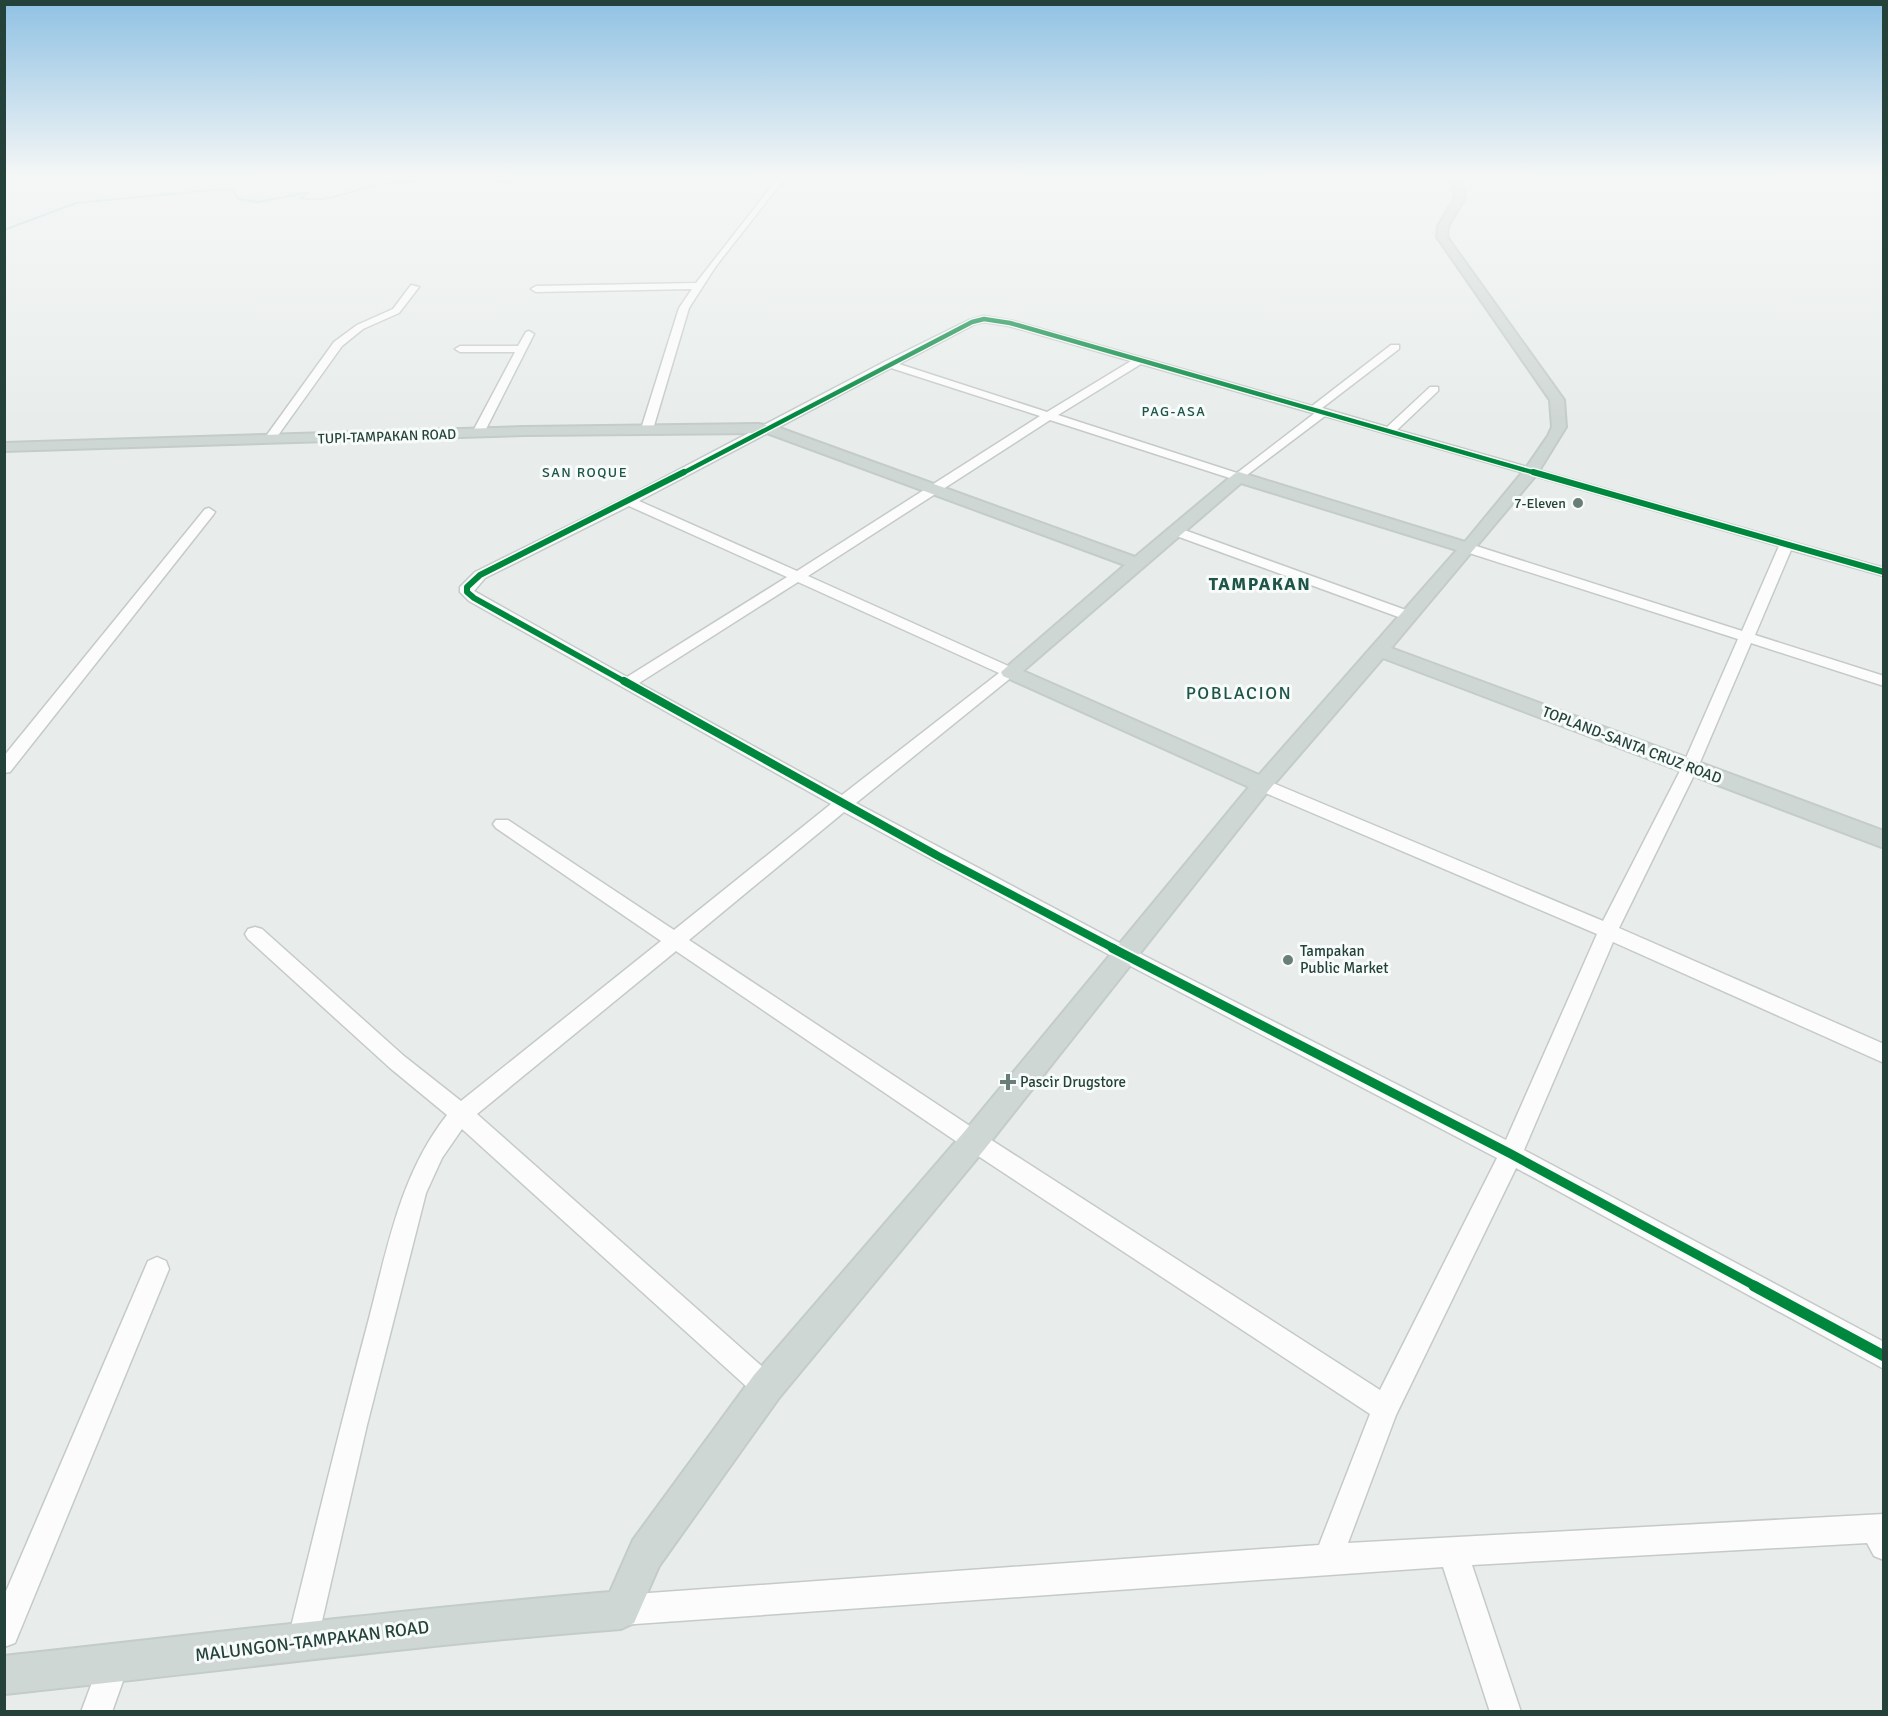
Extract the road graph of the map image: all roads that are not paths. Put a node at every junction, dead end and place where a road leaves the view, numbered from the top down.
1 (720, 258) edge
2 (1457, 258) edge
3 (698, 286) junction
4 (414, 287) dead end
5 (536, 289) dead end
6 (536, 330) dead end
7 (1395, 347) dead end
8 (522, 348) junction
9 (460, 349) dead end
10 (1138, 361) junction
11 (888, 364) junction
12 (1434, 389) dead end
13 (1317, 412) junction
14 (1048, 416) junction
15 (647, 429) junction
16 (768, 429) junction
17 (1390, 430) junction
18 (478, 433) junction
19 (270, 439) junction
20 (4, 447) edge
21 (1532, 471) junction
22 (1239, 477) junction
23 (937, 489) junction
24 (629, 501) junction
25 (209, 512) dead end
26 (1176, 531) junction
27 (1787, 544) junction
28 (1468, 548) junction
29 (1137, 564) junction
30 (1884, 572) edge
31 (796, 576) junction
32 (1409, 616) junction
33 (1746, 637) junction
34 (1380, 650) junction
35 (1010, 672) junction
36 (1884, 681) edge
37 (628, 683) junction
38 (1690, 767) junction
39 (4, 768) edge
40 (1262, 785) junction
41 (844, 802) junction
42 (502, 824) dead end
43 (1884, 840) edge
44 (1608, 931) junction
45 (255, 934) dead end
46 (674, 940) junction
47 (1126, 955) junction
48 (1884, 1054) edge
49 (461, 1114) junction
50 (974, 1141) junction
51 (1511, 1154) junction
52 (157, 1269) dead end
53 (1884, 1356) edge
54 (766, 1387) junction
55 (1385, 1409) junction
56 (1880, 1534) edge
57 (1453, 1552) junction
58 (1328, 1559) junction
59 (621, 1610) junction
60 (4, 1632) edge
61 (302, 1643) junction
62 (114, 1664) junction
63 (4, 1676) edge
64 (96, 1712) edge
65 (1506, 1712) edge

1 - 3 street
2 - 21 main road
3 - 5 street
3 - 15 street
4 - 19 street
6 - 8 street
7 - 13 street
8 - 9 street
8 - 18 street
10 - 11 street
10 - 13 street
10 - 14 street
11 - 14 street
11 - 16 street
12 - 17 street
13 - 17 street
13 - 22 street
14 - 22 street
14 - 23 street
15 - 16 main road, TUPI-TAMPAKAN ROAD
15 - 18 main road, TUPI-TAMPAKAN ROAD
16 - 23 main road, TUPI-TAMPAKAN ROAD
16 - 24 street
17 - 21 street
18 - 19 main road, TUPI-TAMPAKAN ROAD
19 - 20 main road, TUPI-TAMPAKAN ROAD
21 - 27 street
21 - 28 main road
22 - 26 main road
22 - 28 main road
23 - 29 main road, TUPI-TAMPAKAN ROAD
23 - 31 street
24 - 31 street
24 - 37 street
25 - 39 street
26 - 29 main road
26 - 32 street
27 - 30 street
27 - 33 street
28 - 32 main road
28 - 33 street
29 - 35 main road
31 - 35 street
31 - 37 street
32 - 34 main road
33 - 36 street
33 - 38 street
34 - 38 main road, TOPLAND-SANTA CRUZ ROAD
34 - 40 main road
35 - 40 main road
35 - 41 street
37 - 41 street
38 - 43 main road, TOPLAND-SANTA CRUZ ROAD
38 - 44 street
40 - 44 street
40 - 47 main road
41 - 46 street
41 - 47 street
42 - 46 street
44 - 48 street
44 - 51 street
45 - 49 street
46 - 49 street
46 - 50 street
47 - 50 main road
47 - 51 street
49 - 54 street
49 - 61 street
50 - 54 main road
50 - 55 street
51 - 53 street
51 - 55 street
52 - 60 street
54 - 59 main road
55 - 58 street
56 - 57 street
57 - 58 street
57 - 65 street
58 - 59 street
59 - 61 main road, MALUNGON-TAMPAKAN ROAD
61 - 62 main road, MALUNGON-TAMPAKAN ROAD
62 - 63 main road, MALUNGON-TAMPAKAN ROAD
62 - 64 street

